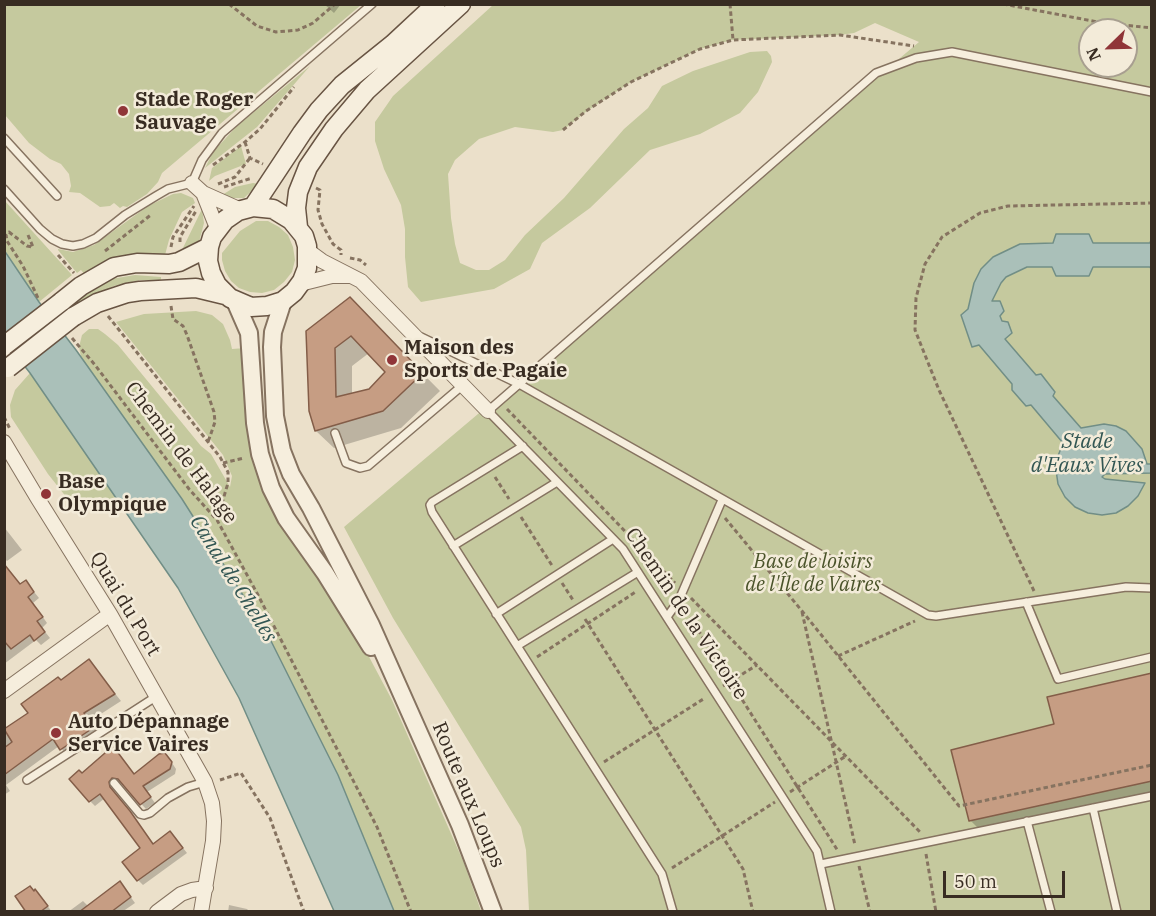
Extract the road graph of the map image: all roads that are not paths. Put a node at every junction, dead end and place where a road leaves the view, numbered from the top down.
1 (372, 4) edge
2 (436, 4) edge
3 (461, 4) edge
4 (1152, 92) edge
5 (4, 138) edge
6 (192, 183) junction
7 (4, 189) edge
8 (203, 193) junction
9 (57, 196) dead end
10 (247, 209) junction
11 (298, 227) junction
12 (217, 228) junction
13 (209, 248) junction
14 (307, 250) junction
15 (351, 276) junction
16 (300, 284) junction
17 (230, 298) junction
18 (283, 301) junction
19 (413, 333) junction
20 (4, 346) edge
21 (6, 370) edge
22 (519, 384) junction
23 (463, 385) junction
24 (493, 406) junction
25 (335, 433) dead end
26 (6, 446) edge
27 (523, 446) junction
28 (558, 482) junction
29 (722, 500) junction
30 (614, 539) junction
31 (453, 546) junction
32 (638, 572) junction
33 (1152, 588) edge
34 (1026, 602) junction
35 (110, 614) junction
36 (496, 614) junction
37 (667, 617) junction
38 (517, 646) junction
39 (1152, 657) edge
40 (4, 691) edge
41 (157, 696) junction
42 (402, 696) junction
43 (27, 780) dead end
44 (205, 782) junction
45 (114, 783) dead end
46 (1152, 796) edge
47 (1093, 808) junction
48 (1027, 821) junction
49 (821, 864) junction
50 (206, 888) junction
51 (157, 912) edge
52 (201, 912) edge
53 (493, 912) edge
54 (673, 912) edge
55 (831, 912) edge
56 (1051, 912) edge
57 (1117, 912) edge

1 - 6 lane
2 - 10 main road
3 - 11 main road
4 - 22 lane
5 - 9 lane
6 - 7 lane
6 - 8 street
8 - 10 street
8 - 12 street
10 - 11 main road
10 - 12 main road
11 - 14 main road
12 - 13 main road
13 - 17 main road
13 - 20 main road, bridge
14 - 15 street, Chemin de la Victoire
14 - 16 main road
15 - 16 street
15 - 19 street, Chemin de la Victoire
16 - 18 main road
17 - 18 main road
17 - 21 main road, bridge
17 - 42 street
18 - 42 street
19 - 22 lane
19 - 23 street, Chemin de la Victoire
22 - 24 lane
22 - 29 lane
23 - 24 street, Chemin de la Victoire
23 - 25 lane
24 - 27 lane, Chemin de la Victoire
26 - 35 street, Quai du Port
27 - 28 lane, Chemin de la Victoire
27 - 31 lane
28 - 30 lane, Chemin de la Victoire
28 - 31 lane
29 - 34 lane
29 - 37 lane
30 - 32 lane, Chemin de la Victoire
30 - 36 lane
31 - 36 lane
32 - 37 lane, Chemin de la Victoire
32 - 38 lane
33 - 34 lane
34 - 39 lane
35 - 40 street
35 - 41 street, Quai du Port
36 - 38 lane
37 - 49 lane, Chemin de la Victoire
38 - 54 lane
41 - 43 lane
41 - 44 street, Quai du Port
42 - 53 street, Route aux Loups
44 - 45 lane
44 - 50 street, Quai du Port
46 - 47 lane
47 - 48 lane
47 - 57 lane
48 - 49 lane
48 - 56 lane
49 - 55 lane, Chemin de la Victoire
50 - 51 street
50 - 52 street, Quai du Port

